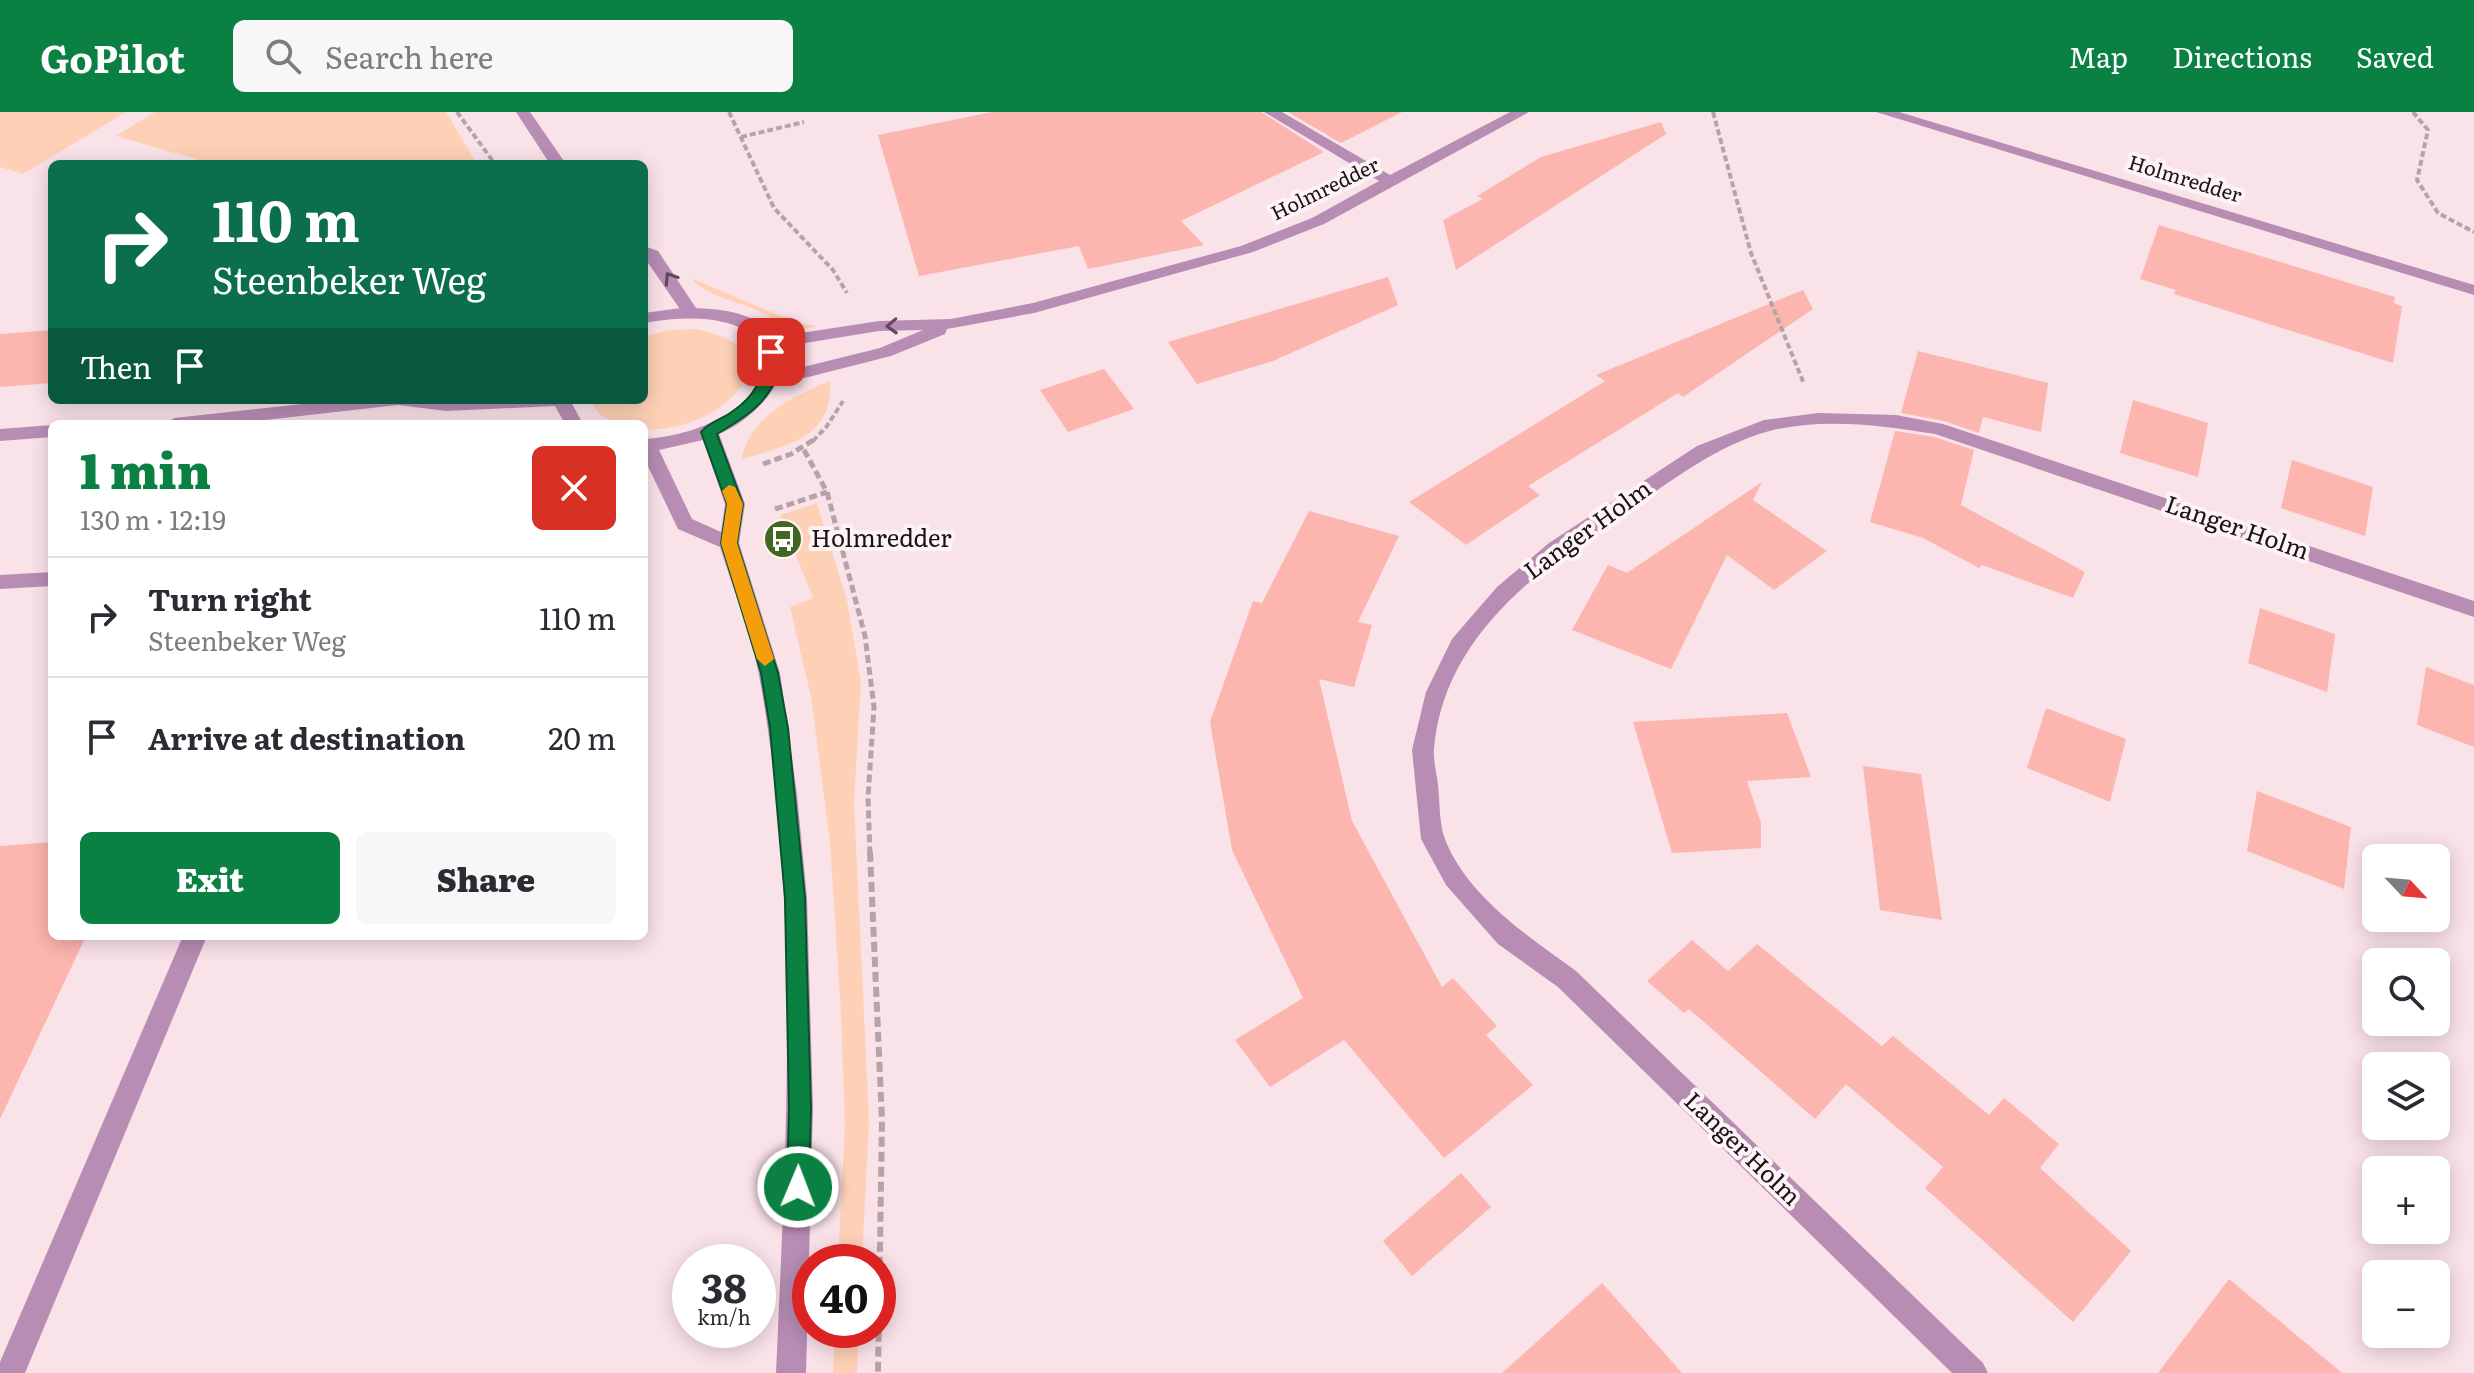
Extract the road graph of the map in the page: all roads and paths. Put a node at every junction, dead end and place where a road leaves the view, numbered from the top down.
1 (457, 112) edge
2 (523, 112) edge
3 (729, 112) edge
4 (1271, 112) edge
5 (1522, 112) edge
6 (1713, 112) edge
7 (1883, 112) edge
8 (2413, 112) edge
9 (804, 122) dead end
10 (741, 137) junction
11 (492, 160) edge
12 (555, 160) edge
13 (1391, 182) junction
14 (2474, 232) edge
15 (648, 252) edge
16 (2474, 290) edge
17 (849, 300) dead end
18 (690, 311) junction
19 (648, 317) edge
20 (951, 324) junction
21 (768, 343) junction
22 (769, 381) junction
23 (361, 404) edge
24 (436, 404) edge
25 (469, 404) edge
26 (1818, 419) junction
27 (211, 420) edge
28 (48, 431) edge
29 (709, 432) junction
30 (0, 435) edge
31 (648, 445) edge
32 (648, 449) edge
33 (804, 450) dead end
34 (729, 543) junction
35 (48, 579) edge
36 (0, 582) edge
37 (2474, 609) edge
38 (193, 940) edge
39 (10, 1373) edge
40 (791, 1373) edge
41 (878, 1373) edge
42 (1973, 1373) edge

1 - 11 path
2 - 12 street
3 - 10 path
4 - 13 street
5 - 13 street, Holmredder
6 - 26 path
7 - 16 street, Holmredder
8 - 14 path
9 - 10 path
10 - 17 path
13 - 20 street, Holmredder
18 -> 15 street
18 - 19 street
18 - 21 street
20 -> 21 street, Holmredder
20 - 22 street, Holmredder
21 - 22 street
22 - 29 street
23 - 27 street
24 - 25 street
26 - 37 street, Langer Holm
26 - 42 street, Langer Holm
28 - 30 street
29 - 31 street
29 - 34 street
32 - 34 street
33 - 41 path
34 - 40 street
35 - 36 street
38 - 39 street

